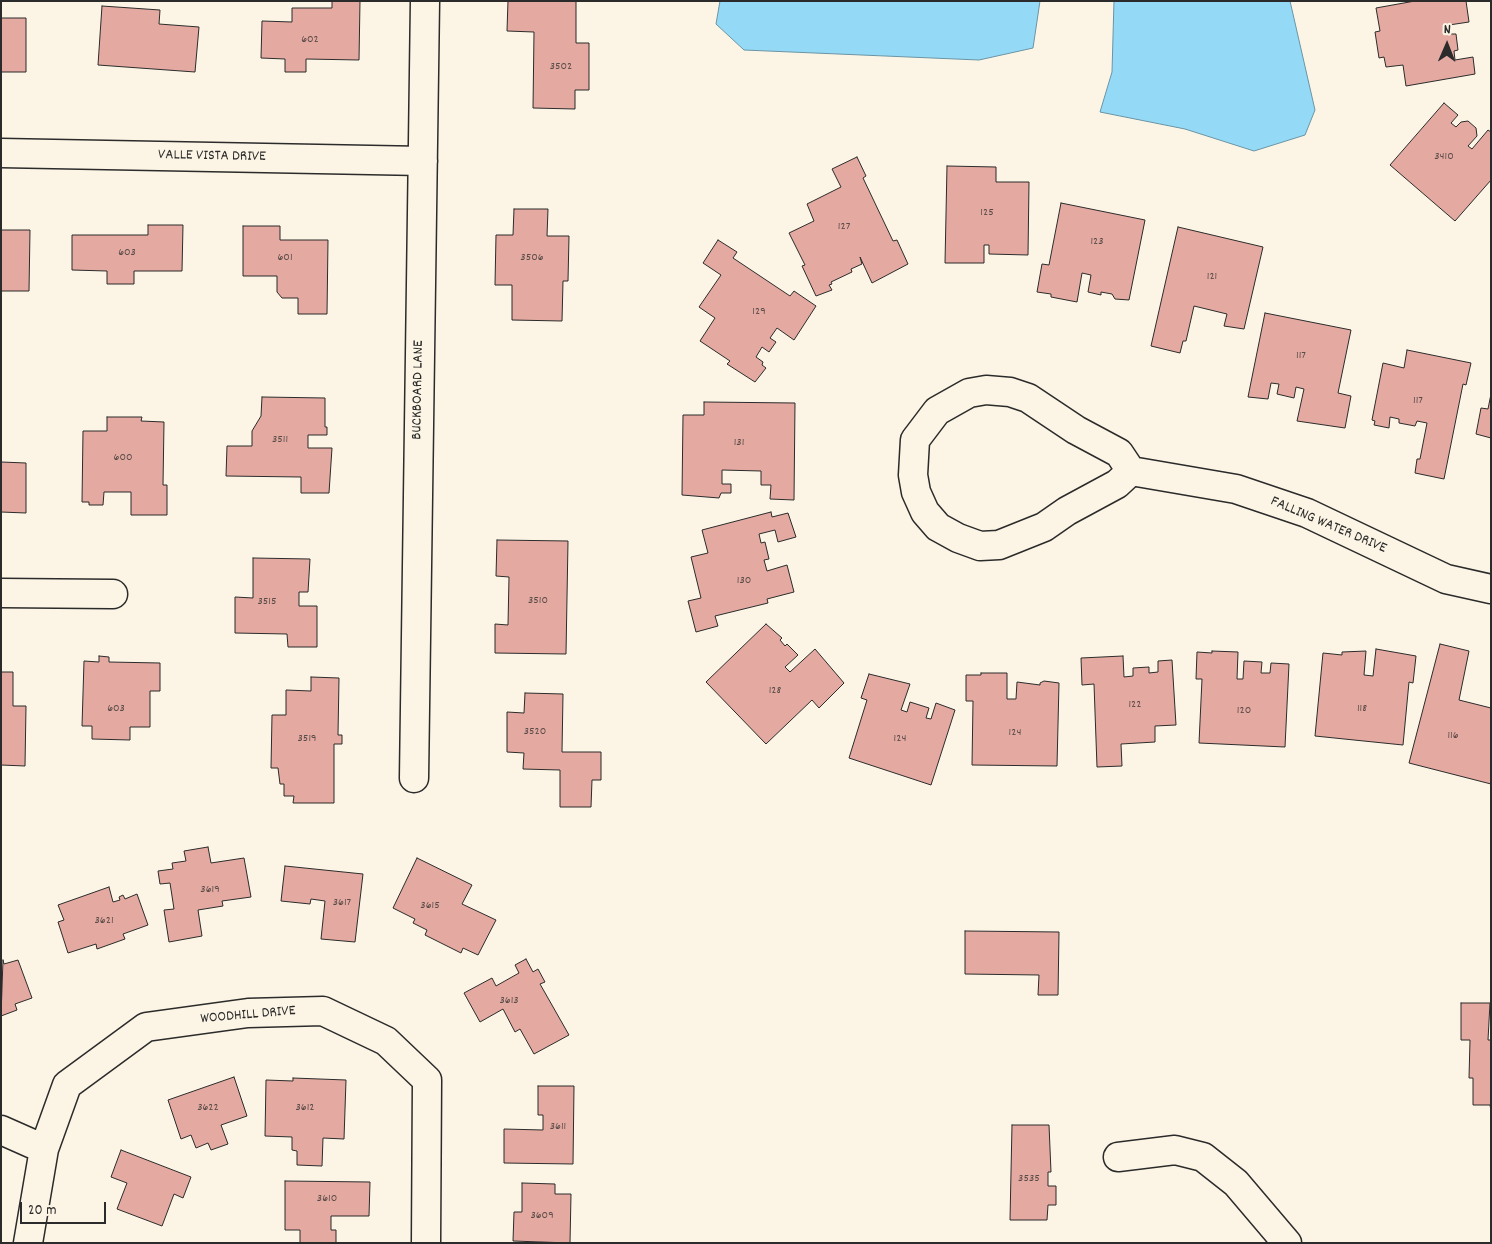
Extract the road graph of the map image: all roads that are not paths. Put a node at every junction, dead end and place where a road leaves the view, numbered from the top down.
1 (425, 1) edge
2 (1, 153) edge
3 (423, 162) junction
4 (1131, 471) junction
5 (1491, 588) edge
6 (1, 592) edge
7 (113, 594) dead end
8 (414, 778) dead end
9 (1, 1130) edge
10 (44, 1149) junction
11 (1118, 1157) dead end
12 (28, 1243) edge
13 (426, 1243) edge
14 (1287, 1243) edge

1 - 3 street, BUCKBOARD LANE
2 - 3 street, VALLE VISTA DRIVE
3 - 8 street, BUCKBOARD LANE
4 - 4 street
4 - 5 street, FALLING WATER DRIVE
6 - 7 street
9 - 10 street
10 - 12 street, WOODHILL DRIVE
10 - 13 street, WOODHILL DRIVE
11 - 14 street

